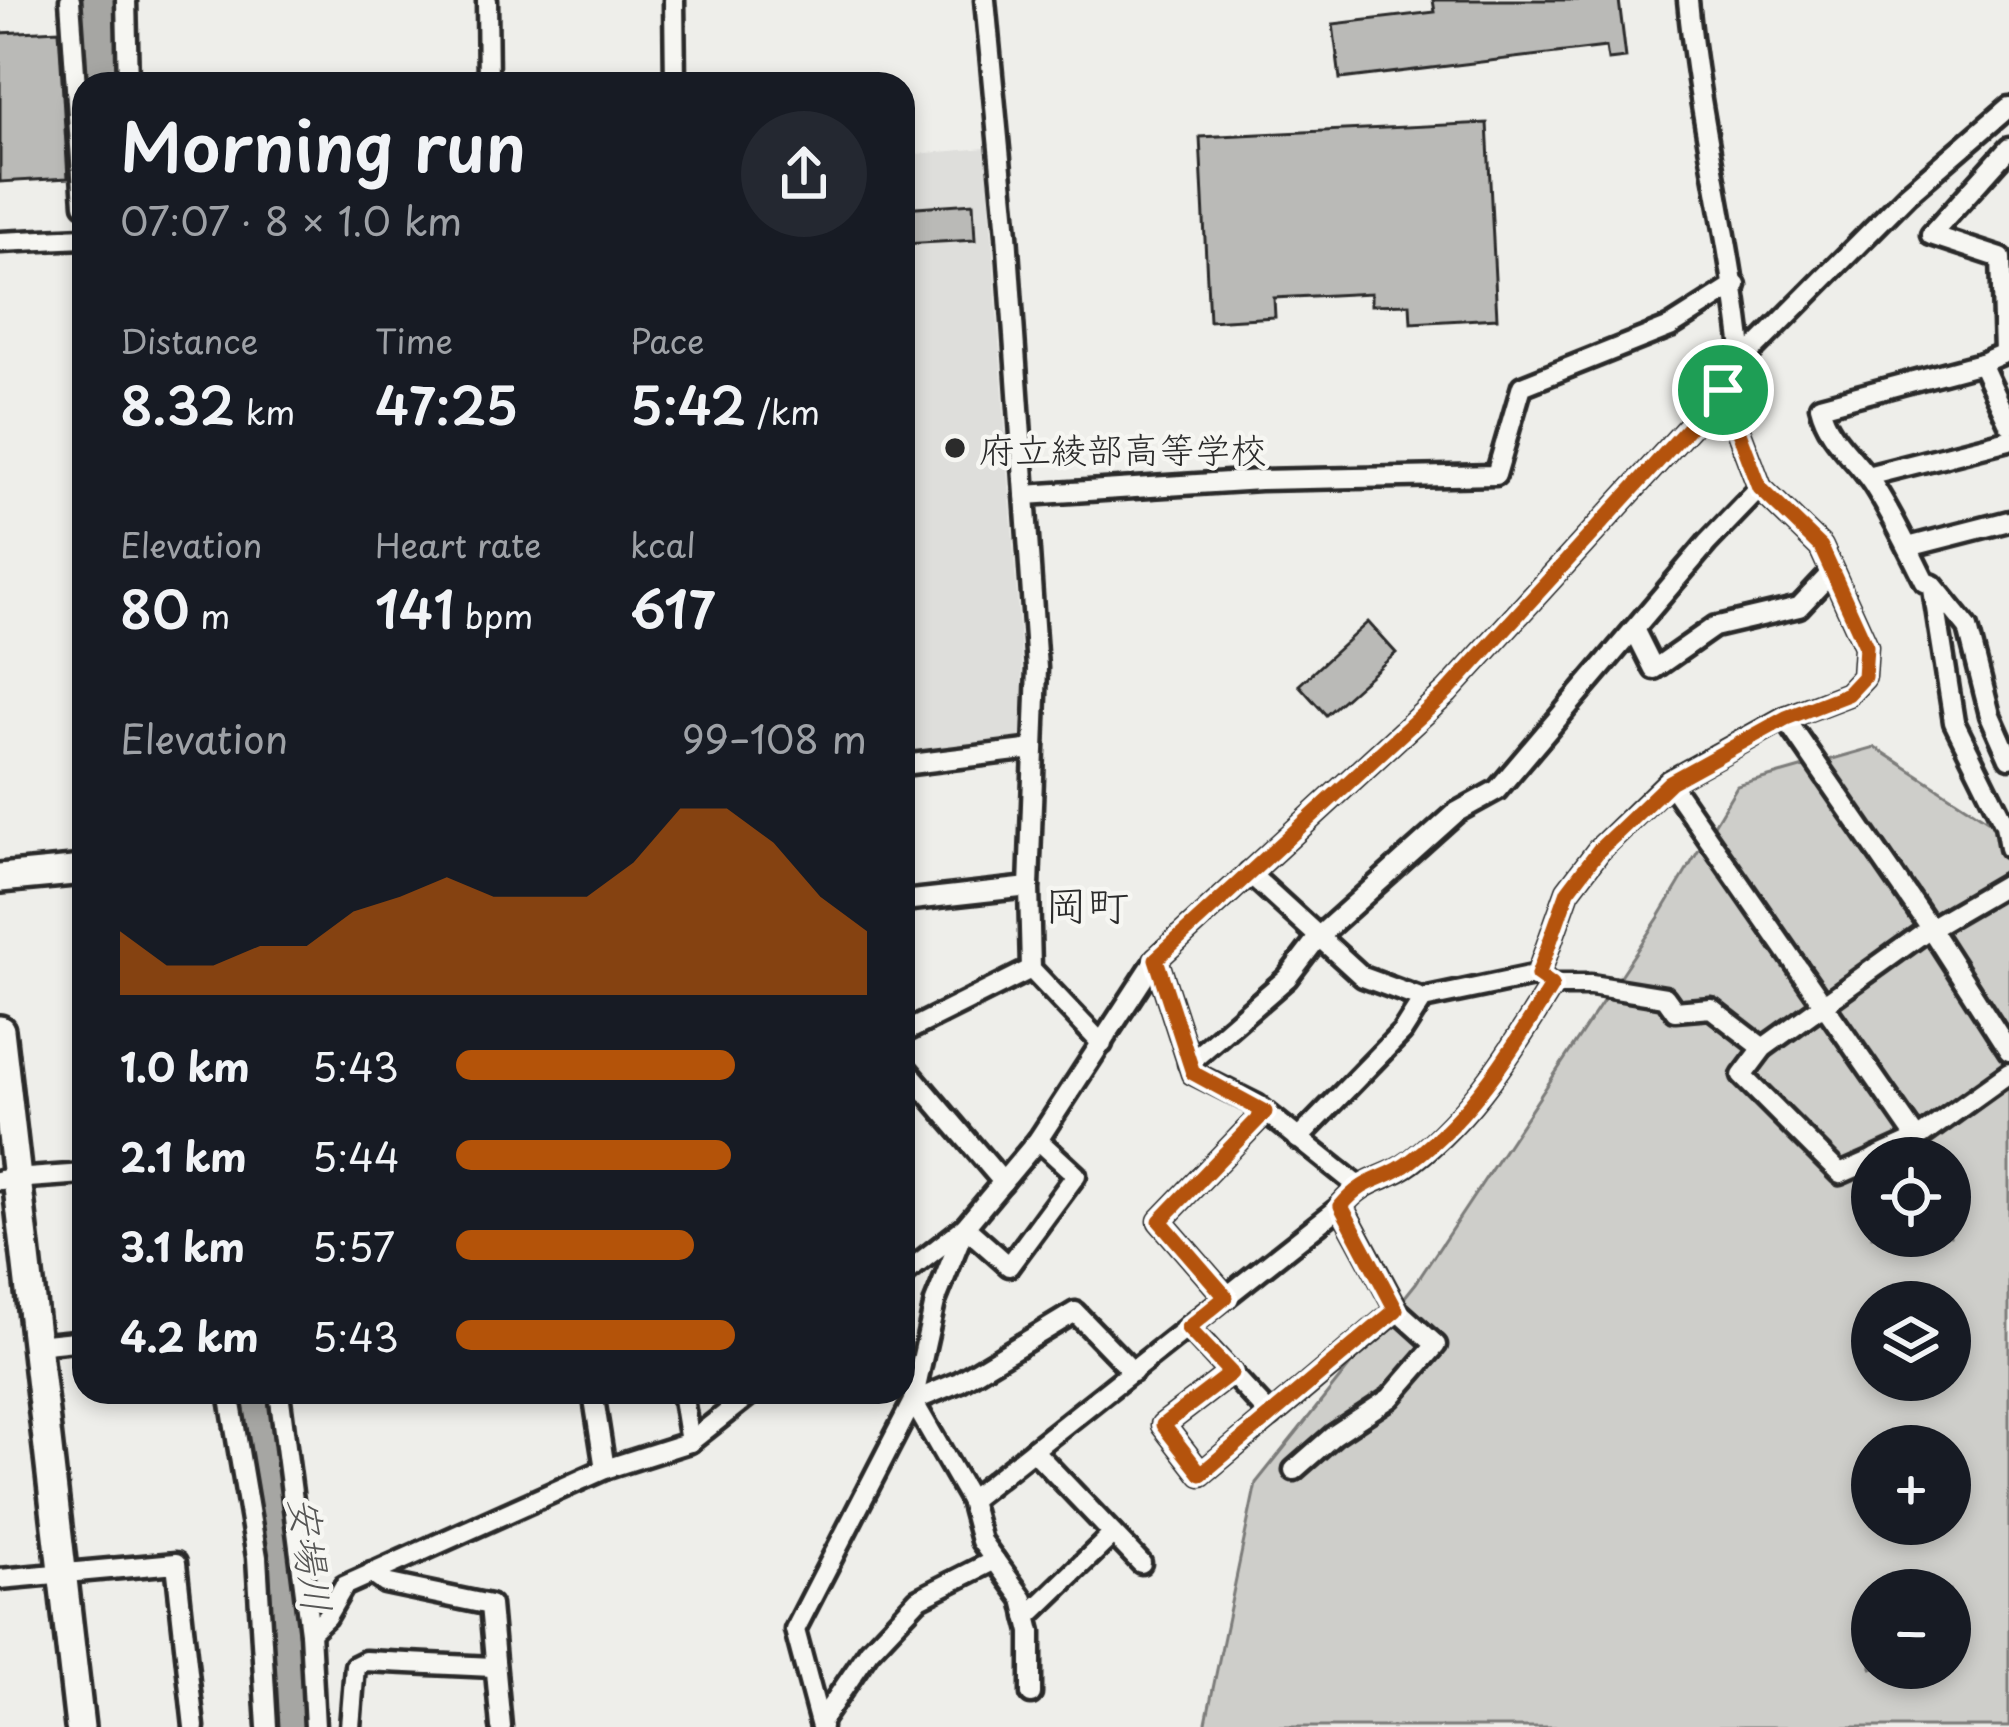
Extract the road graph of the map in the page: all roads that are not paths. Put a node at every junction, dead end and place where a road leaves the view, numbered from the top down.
1 (70, 0) edge
2 (126, 0) edge
3 (487, 0) edge
4 (674, 0) edge
5 (986, 0) edge
6 (1688, 0) edge
7 (75, 72) edge
8 (128, 72) edge
9 (488, 72) edge
10 (675, 72) edge
11 (2009, 107) edge
12 (2009, 148) edge
13 (72, 239) edge
14 (0, 242) edge
15 (2005, 257) edge
16 (1736, 286) junction
17 (2005, 301) edge
18 (2006, 351) edge
19 (1743, 360) junction
20 (1981, 363) junction
21 (1723, 390) junction
22 (2009, 424) edge
23 (2009, 440) edge
24 (1867, 476) junction
25 (1760, 488) junction
26 (1025, 495) junction
27 (2009, 521) edge
28 (1907, 547) junction
29 (1832, 572) junction
30 (1933, 584) junction
31 (1634, 629) junction
32 (1786, 718) junction
33 (1033, 749) junction
34 (2009, 758) edge
35 (915, 764) edge
36 (1670, 782) junction
37 (2009, 848) edge
38 (72, 871) edge
39 (1250, 873) junction
40 (0, 878) edge
41 (2009, 882) edge
42 (1029, 887) junction
43 (915, 900) edge
44 (1930, 928) junction
45 (1318, 936) junction
46 (1156, 959) junction
47 (1031, 969) junction
48 (1545, 980) junction
49 (1423, 999) junction
50 (1824, 1006) junction
51 (915, 1027) edge
52 (0, 1030) edge
53 (1102, 1044) junction
54 (1763, 1048) junction
55 (2009, 1051) edge
56 (1189, 1063) junction
57 (2009, 1073) edge
58 (915, 1078) edge
59 (1265, 1112) junction
60 (1916, 1137) edge
61 (1920, 1137) edge
62 (1298, 1139) junction
63 (1038, 1140) junction
64 (1851, 1169) edge
65 (72, 1175) edge
66 (8, 1179) edge
67 (1003, 1182) junction
68 (1358, 1186) junction
69 (1341, 1206) junction
70 (965, 1227) junction
71 (915, 1267) edge
72 (1226, 1297) junction
73 (1396, 1310) junction
74 (1188, 1328) junction
75 (72, 1341) edge
76 (36, 1345) junction
77 (1133, 1372) junction
78 (1231, 1373) junction
79 (915, 1392) edge
80 (915, 1400) edge
81 (231, 1404) edge
82 (282, 1404) edge
83 (595, 1404) edge
84 (684, 1404) edge
85 (738, 1404) edge
86 (911, 1404) edge
87 (915, 1404) edge
88 (1271, 1415) junction
89 (689, 1442) junction
90 (1033, 1450) junction
91 (605, 1468) junction
92 (1294, 1470) dead end
93 (970, 1500) junction
94 (1113, 1534) junction
95 (994, 1560) junction
96 (1141, 1563) dead end
97 (64, 1572) junction
98 (371, 1573) junction
99 (0, 1580) edge
100 (1027, 1617) junction
101 (310, 1632) junction
102 (493, 1667) junction
103 (1031, 1694) dead end
104 (821, 1724) edge
105 (80, 1727) edge
106 (194, 1727) edge
107 (267, 1727) edge
108 (315, 1727) edge
109 (350, 1727) edge
110 (501, 1727) edge

1 - 7 street
2 - 8 street
3 - 9 street
4 - 10 street
5 - 26 street
6 - 16 street
11 - 19 street
12 - 15 street
13 - 14 street
15 - 17 street
16 - 19 street
16 - 26 street
17 - 18 street
18 - 20 street
19 - 21 street
20 - 22 street
20 - 24 street
21 - 25 street
21 - 39 street
23 - 24 street
24 - 28 street
25 - 29 street
25 - 31 street
26 - 33 street
27 - 28 street
28 - 30 street
29 - 31 street
29 - 32 street
30 - 34 street
30 - 37 street
31 - 45 street
32 - 36 street
32 - 44 street
33 - 35 street
33 - 42 street
36 - 48 street
36 - 50 street
38 - 40 main road
39 - 45 street
39 - 46 street
41 - 44 street
42 - 43 street
42 - 47 street
44 - 50 street
44 - 55 street
45 - 49 street
45 - 56 street
46 - 53 street
46 - 56 street
47 - 51 street
47 - 53 street
48 - 49 street
48 - 54 street
48 - 68 street
49 - 62 street
50 - 54 street
50 - 60 street
52 - 66 main road
53 - 63 street
54 - 64 street
56 - 59 street
57 - 61 street
58 - 67 street
59 - 62 street
59 - 72 street
62 - 68 street
63 - 67 street
63 - 70 street
65 - 66 street
66 - 76 main road
67 - 70 street
68 - 69 street
69 - 72 street
69 - 73 street
70 - 71 street
70 - 79 street
72 - 74 street
73 - 88 street
73 - 92 street
74 - 77 street
74 - 78 street
75 - 76 street
76 - 97 main road
77 - 80 street
77 - 90 street
78 - 88 street
78 - 88 street
81 - 107 street
82 - 101 street
83 - 91 street
84 - 89 street
85 - 89 street
86 - 104 street
87 - 93 street
89 - 91 street
90 - 93 street
90 - 94 street
91 - 98 street
93 - 95 street
94 - 96 street
94 - 100 street
95 - 100 street
95 - 104 street
97 - 99 street
97 - 105 main road
97 - 106 street
98 - 101 street
98 - 102 street
100 - 103 street
101 - 108 street
102 - 109 street
102 - 110 street

